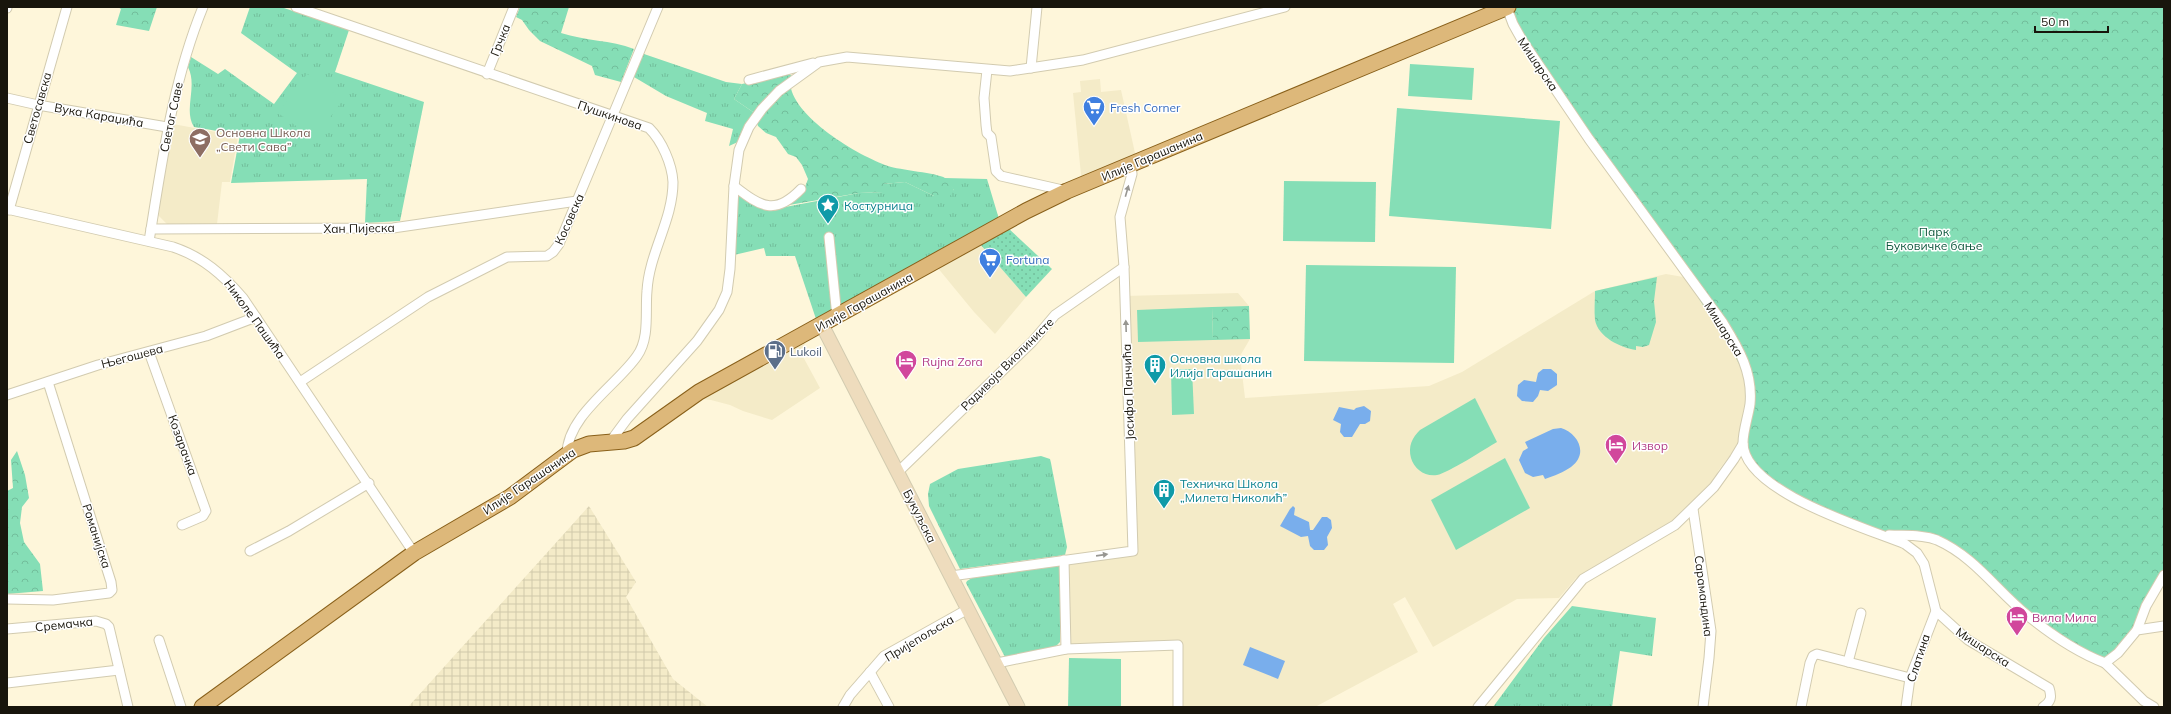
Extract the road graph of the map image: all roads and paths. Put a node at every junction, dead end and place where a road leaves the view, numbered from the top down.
1 (67, 7) edge
2 (203, 7) edge
3 (296, 7) edge
4 (514, 7) edge
5 (658, 7) edge
6 (1037, 7) edge
7 (1285, 7) edge
8 (1507, 7) edge
9 (819, 62) junction
10 (1031, 68) junction
11 (987, 70) junction
12 (487, 74) junction
13 (749, 80) dead end
14 (7, 98) edge
15 (38, 105) junction
16 (613, 116) junction
17 (167, 127) junction
18 (1131, 164) junction
19 (734, 186) junction
20 (801, 189) dead end
21 (1067, 191) junction
22 (577, 201) junction
23 (8, 210) edge
24 (151, 230) junction
25 (829, 237) dead end
26 (149, 241) junction
27 (1124, 267) junction
28 (837, 316) junction
29 (256, 317) junction
30 (822, 325) junction
31 (149, 352) junction
32 (48, 382) junction
33 (300, 382) junction
34 (7, 395) edge
35 (610, 442) junction
36 (1743, 444) junction
37 (567, 454) junction
38 (898, 472) junction
39 (369, 483) junction
40 (1693, 509) junction
41 (182, 525) dead end
42 (1883, 535) junction
43 (250, 551) dead end
44 (414, 553) junction
45 (1064, 560) junction
46 (2164, 575) edge
47 (950, 576) junction
48 (7, 599) edge
49 (968, 609) junction
50 (1936, 611) junction
51 (1861, 613) dead end
52 (2164, 626) edge
53 (7, 629) edge
54 (2137, 630) junction
55 (159, 640) dead end
56 (1066, 649) junction
57 (997, 662) junction
58 (1848, 662) junction
59 (2105, 663) junction
60 (119, 670) junction
61 (870, 672) junction
62 (1910, 678) junction
63 (7, 684) edge
64 (2052, 703) edge
65 (128, 707) edge
66 (181, 707) edge
67 (202, 707) edge
68 (843, 707) edge
69 (889, 707) edge
70 (1018, 707) edge
71 (1178, 707) edge
72 (1478, 707) edge
73 (1703, 707) edge
74 (1801, 707) edge
75 (1906, 707) edge
76 (2043, 707) edge
77 (2154, 707) edge

1 - 15 street, Светосавска
2 - 17 street, Светог Саве
3 - 12 street, Пушкинова
4 - 12 street, Грчка
5 - 16 street, Косовска
6 - 10 street
7 - 10 street
8 - 18 main road, Илије Гарашанина
8 - 36 street, Мишарска
9 - 11 street
9 - 13 street
9 - 19 street
10 - 11 street
11 - 21 street
12 - 16 street, Пушкинова
14 - 15 street, Вука Караџића
15 - 17 street, Вука Караџића
15 - 23 street, Светосавска
16 - 22 street, Косовска
16 - 37 street, Пушкинова
17 - 24 street, Светог Саве
18 - 21 main road, Илије Гарашанина
27 -> 18 street, Јосифа Панчића
19 - 20 street
19 - 35 street
21 - 28 main road, Илије Гарашанина
22 - 24 street, Хан Пијеска
22 - 33 street, Косовска
23 - 26 street, Николе Пашића
24 - 26 street
25 - 28 street
26 - 29 street, Николе Пашића
27 - 38 street, Радивоја Виолинисте
45 -> 27 street, Јосифа Панчића
28 - 30 main road, Илије Гарашанина
29 - 31 street, Његошева
29 - 33 street, Николе Пашића
30 - 35 main road, Илије Гарашанина
30 - 38 main road, Букуљска
31 - 32 street, Његошева
31 - 41 street, Козарачка
32 - 34 street, Његошева
32 - 48 street, Романијска
33 - 39 street, Николе Пашића
35 - 37 main road, Илије Гарашанина
36 - 40 street
36 - 42 street
37 - 44 main road, Илије Гарашанина
38 - 47 main road, Букуљска
39 - 43 street
39 - 44 street, Николе Пашића
40 - 72 street
40 - 73 street, Сарамандина
42 - 50 street
42 - 59 street
44 - 67 main road, Илије Гарашанина
45 - 47 street
45 - 56 street
46 - 54 street
47 - 49 main road, Букуљска
49 - 57 main road, Букуљска
49 - 61 street, Пријепољска
50 - 62 street, Слатина
50 - 64 street, Мишарска
51 - 58 street
52 - 54 street
53 - 60 street, Сремачка
54 - 59 street
55 - 66 street
56 - 57 street
56 - 71 street
57 - 70 main road, Букуљска
58 - 62 street
58 - 74 street
59 - 77 street
60 - 63 street
60 - 65 street, Сремачка
61 - 68 street, Пријепољска
61 - 69 street
62 - 75 street, Слатина
64 - 76 street, Мишарска

